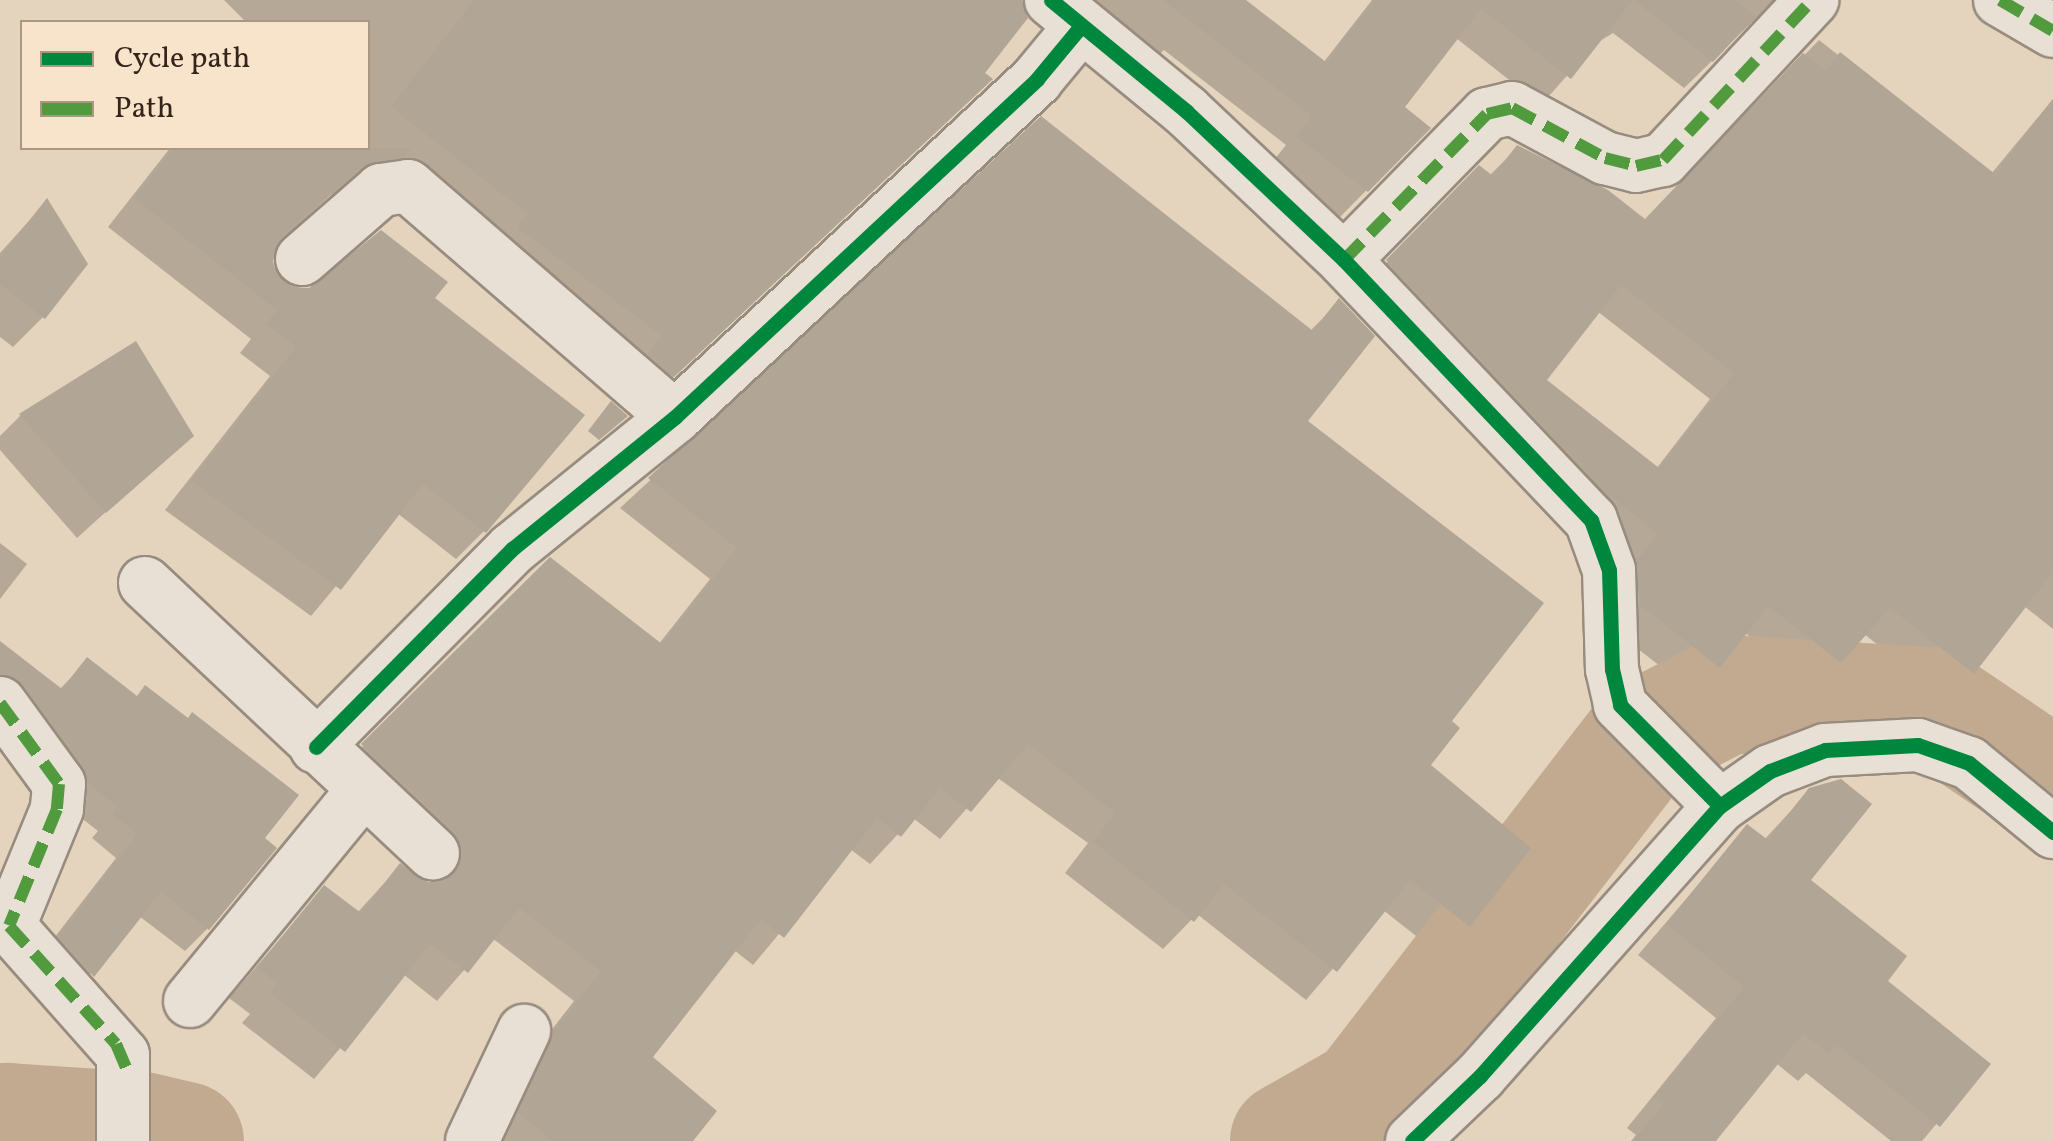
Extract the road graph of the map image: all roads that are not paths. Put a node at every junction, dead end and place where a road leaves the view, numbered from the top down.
1 (1812, 0) edge
2 (2000, 0) edge
3 (1066, 13) edge
4 (2053, 31) edge
5 (302, 259) dead end
6 (1344, 260) junction
7 (676, 416) junction
8 (144, 584) dead end
9 (0, 703) edge
10 (316, 747) junction
11 (364, 789) junction
12 (1720, 806) junction
13 (2053, 832) edge
14 (433, 853) dead end
15 (7, 940) edge
16 (190, 1001) dead end
17 (524, 1031) dead end
18 (123, 1141) edge
19 (472, 1141) edge
20 (1412, 1141) edge

1 - 6 street
2 - 4 street
3 - 6 street
3 - 7 street
5 - 7 street
6 - 12 street
7 - 10 street
8 - 10 street
9 - 15 street
10 - 11 street
11 - 14 street
11 - 16 street
12 - 13 street
12 - 20 street
15 - 18 street
17 - 19 street

